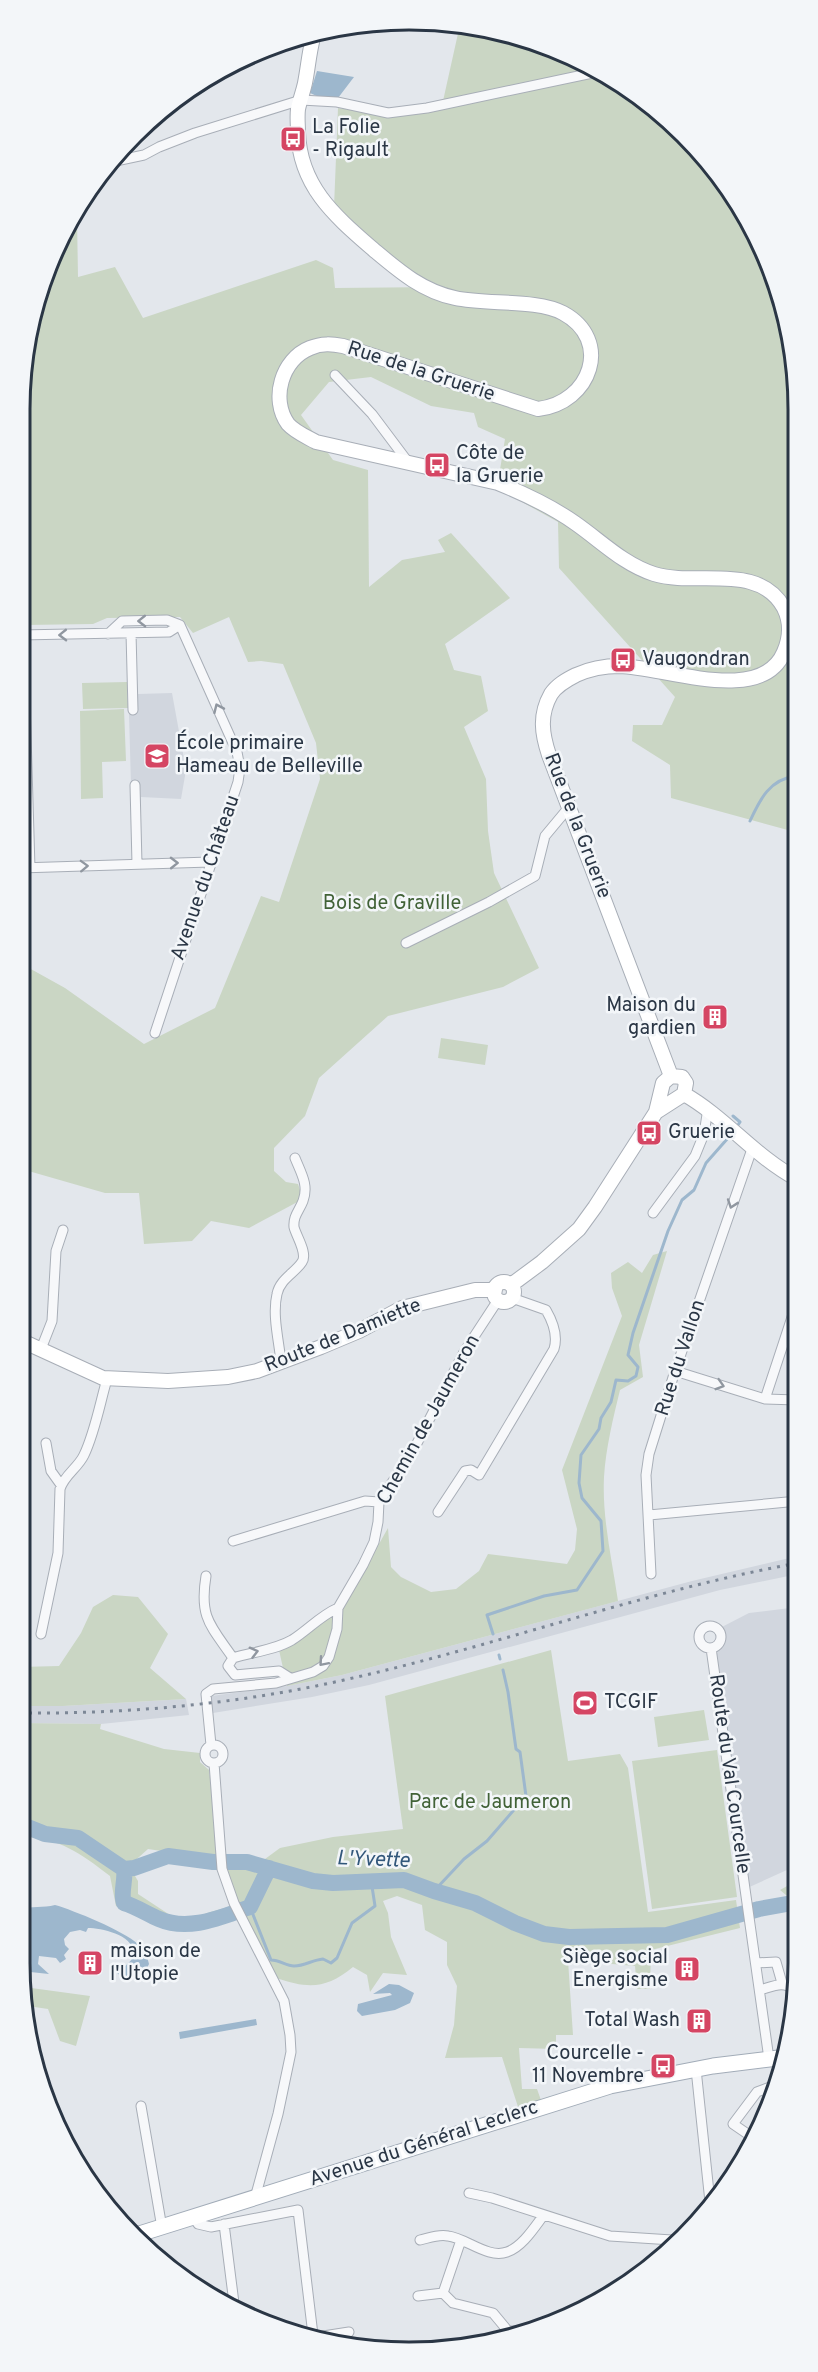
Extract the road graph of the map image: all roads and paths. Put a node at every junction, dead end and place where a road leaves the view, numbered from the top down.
1 (312, 43) edge
2 (584, 73) edge
3 (301, 100) junction
4 (124, 159) edge
5 (335, 375) dead end
6 (408, 462) junction
7 (180, 625) junction
8 (788, 626) edge
9 (130, 633) junction
10 (108, 634) junction
11 (30, 635) edge
12 (788, 642) edge
13 (133, 710) dead end
14 (135, 785) dead end
15 (570, 806) junction
16 (210, 862) junction
17 (137, 864) junction
18 (30, 868) edge
19 (406, 942) dead end
20 (155, 1033) dead end
21 (667, 1081) junction
22 (681, 1096) junction
23 (708, 1108) junction
24 (656, 1112) junction
25 (752, 1149) junction
26 (295, 1158) dead end
27 (788, 1174) edge
28 (654, 1213) dead end
29 (63, 1230) dead end
30 (504, 1293) junction
31 (788, 1329) edge
32 (30, 1344) edge
33 (40, 1349) junction
34 (281, 1362) junction
35 (675, 1371) junction
36 (107, 1379) junction
37 (765, 1399) junction
38 (788, 1400) edge
39 (46, 1443) dead end
40 (61, 1485) junction
41 (379, 1502) junction
42 (788, 1502) edge
43 (438, 1512) dead end
44 (649, 1515) junction
45 (233, 1541) dead end
46 (651, 1574) dead end
47 (206, 1576) dead end
48 (338, 1608) junction
49 (41, 1634) dead end
50 (711, 1648) dead end
51 (234, 1658) junction
52 (290, 1678) junction
53 (211, 1745) junction
54 (214, 1763) junction
55 (756, 1963) junction
56 (782, 1983) junction
57 (787, 1984) edge
58 (760, 1990) junction
59 (776, 2058) edge
60 (769, 2059) junction
61 (696, 2069) junction
62 (767, 2088) edge
63 (141, 2106) dead end
64 (747, 2134) edge
65 (469, 2193) dead end
66 (709, 2195) edge
67 (255, 2198) junction
68 (543, 2216) junction
69 (193, 2217) junction
70 (224, 2224) junction
71 (162, 2228) junction
72 (143, 2233) edge
73 (420, 2240) dead end
74 (461, 2240) junction
75 (668, 2240) edge
76 (442, 2293) junction
77 (418, 2296) dead end
78 (233, 2299) edge
79 (506, 2329) edge
80 (314, 2330) edge
81 (349, 2332) dead end
82 (331, 2334) edge

1 - 3 street, Rue de la Gruerie
2 - 3 street
3 - 4 street
3 - 6 street, Rue de la Gruerie
5 - 6 street
6 - 8 street, Rue de la Gruerie
7 - 9 street
7 -> 10 street
16 -> 7 street, Avenue du Château
9 - 10 street
9 - 13 street
10 -> 11 street
12 - 15 street, Rue de la Gruerie
14 - 17 street
15 - 19 street
15 - 21 street, Rue de la Gruerie
17 -> 16 street
16 - 20 street, Avenue du Château
18 -> 17 street
21 - 22 street
21 - 22 street
21 - 24 street
22 - 23 street
22 - 24 street
23 - 25 street
23 - 28 street
24 - 30 street
25 - 27 street
25 -> 35 street, Rue du Vallon
26 - 34 street
29 - 33 street
30 - 34 street, Route de Damiette
30 - 41 street, Chemin de Jaumeron
30 - 43 street
31 - 37 street
32 - 33 street, Route de Damiette
33 - 36 street, Route de Damiette
34 - 36 street, Route de Damiette
35 -> 37 street
35 - 44 street, Rue du Vallon
36 - 40 street
37 - 38 street
39 - 40 street
40 - 49 street
41 - 45 street
41 - 48 street, Chemin de Jaumeron
42 - 44 street
44 - 46 street, Rue du Vallon
47 - 51 street
51 -> 48 street, Chemin de Jaumeron
48 -> 52 street, Chemin de Jaumeron
50 - 55 street, Route du Val Courcelle
51 - 52 street, Chemin de Jaumeron
52 - 53 street, Chemin de Jaumeron
53 - 54 street
53 - 54 street
54 - 67 street
55 - 56 street
55 - 58 street
56 - 57 street
56 - 58 street
58 - 60 street
59 - 60 main road, Avenue du Général Leclerc
60 - 61 main road, Avenue du Général Leclerc
61 - 66 street
61 - 67 main road, Avenue du Général Leclerc
62 - 64 street
63 - 71 street
65 - 68 street
67 - 69 main road, Avenue du Général Leclerc
68 - 74 street
68 - 75 street
69 - 70 street
69 - 71 main road, Avenue du Général Leclerc
70 - 78 street
70 - 80 street
71 - 72 main road, Avenue du Général Leclerc
73 - 74 street
74 - 76 street
76 - 77 street
76 - 79 street
81 - 82 street

